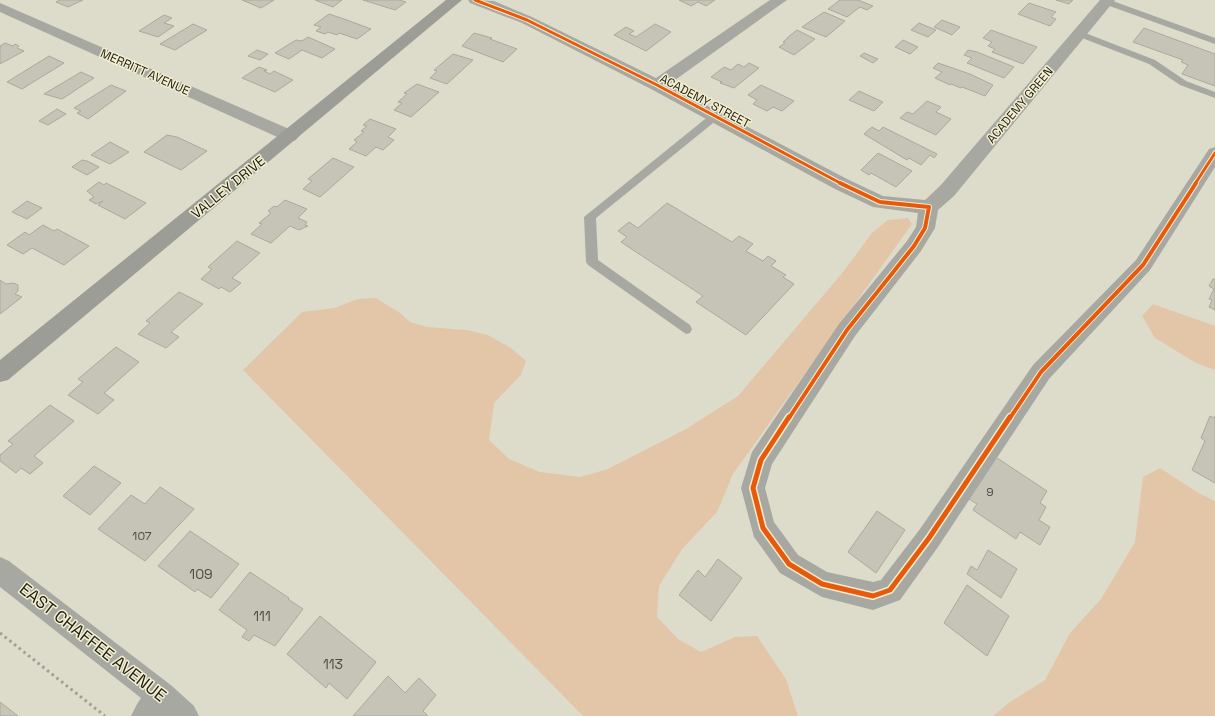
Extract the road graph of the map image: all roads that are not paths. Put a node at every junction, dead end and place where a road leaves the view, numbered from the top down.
1 (455, 0) edge
2 (475, 0) edge
3 (780, 0) edge
4 (1108, 1) edge
5 (0, 8) edge
6 (1080, 34) junction
7 (1215, 41) edge
8 (657, 85) junction
9 (1215, 95) edge
10 (714, 117) junction
11 (290, 136) junction
12 (1215, 153) edge
13 (929, 207) junction
14 (686, 329) dead end
15 (0, 373) edge
16 (0, 570) edge
17 (154, 706) edge
18 (184, 716) edge

1 - 11 main road, VALLEY DRIVE
2 - 8 street, ACADEMY STREET
3 - 8 street
4 - 6 street, ACADEMY GREEN
4 - 7 lane
5 - 11 street, MERRITT AVENUE
6 - 9 lane
6 - 13 street, ACADEMY GREEN
8 - 10 street, ACADEMY STREET
10 - 13 street, ACADEMY STREET
10 - 14 lane
11 - 15 main road, VALLEY DRIVE
12 - 13 street
16 - 17 street, EAST CHAFFEE AVENUE
17 - 18 street, EAST CHAFFEE AVENUE

